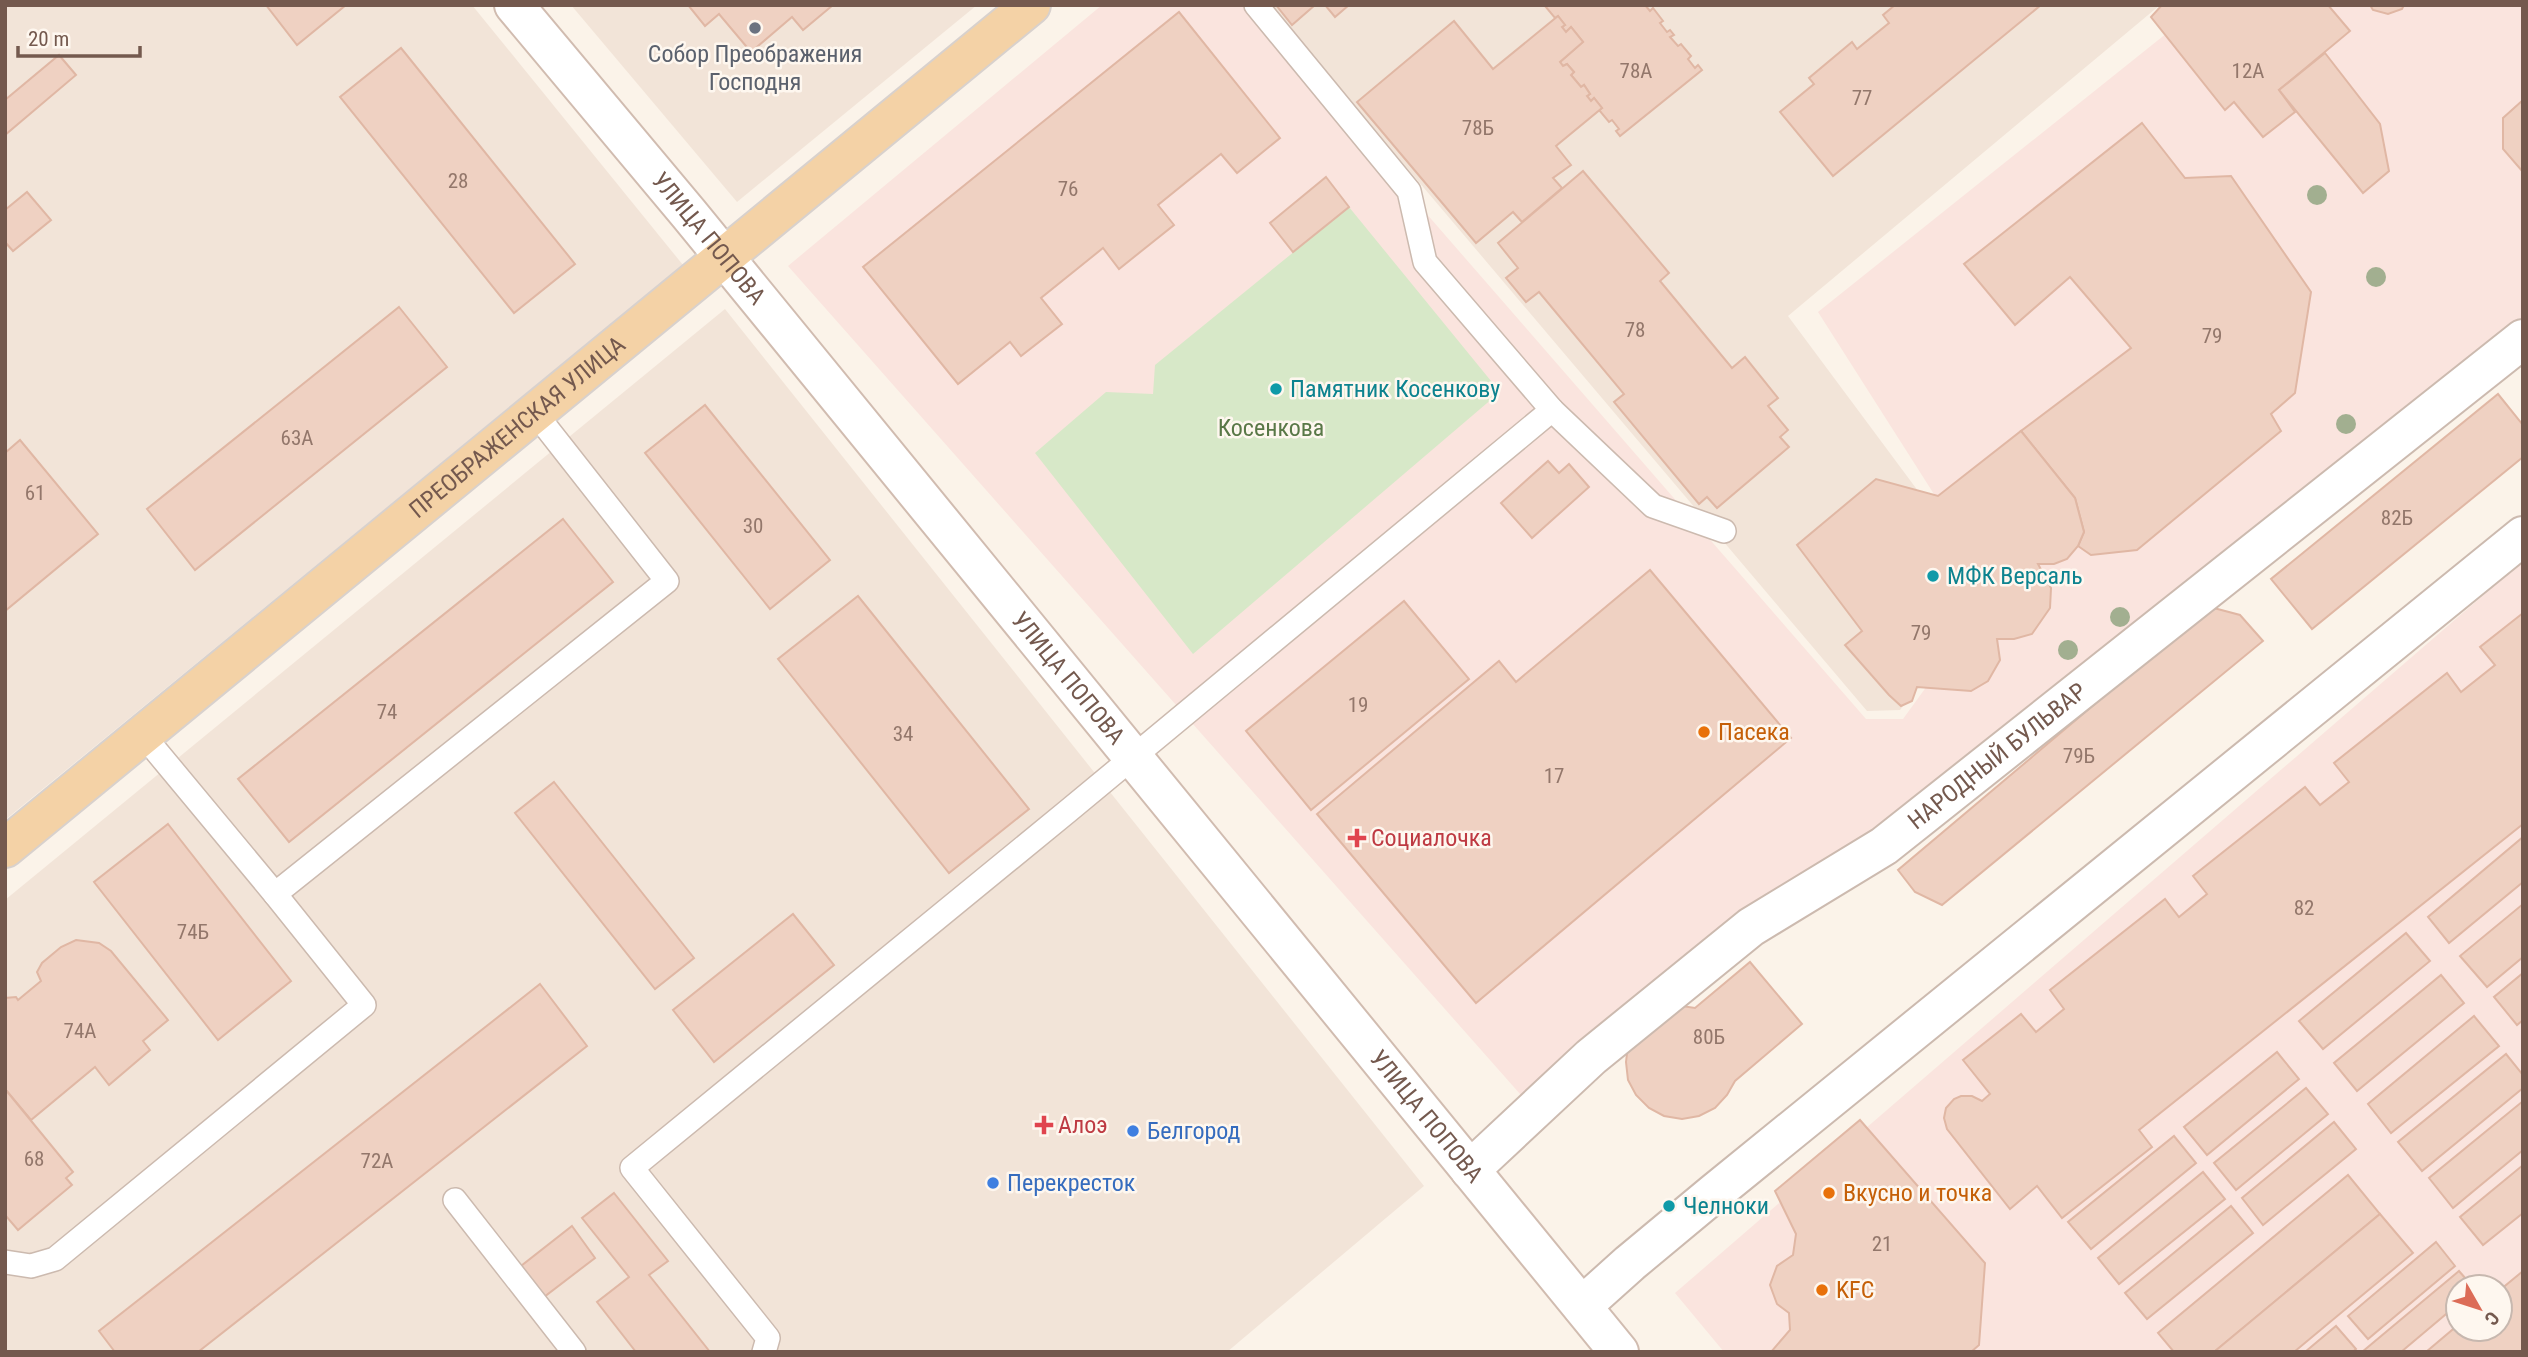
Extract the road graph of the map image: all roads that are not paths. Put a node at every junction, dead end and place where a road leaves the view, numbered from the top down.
1 (514, 5) edge
2 (1031, 5) edge
3 (1256, 5) edge
4 (724, 258) junction
5 (2523, 339) edge
6 (1552, 410) junction
7 (535, 413) junction
8 (1724, 531) dead end
9 (2523, 537) edge
10 (143, 736) junction
11 (1133, 758) junction
12 (5, 848) edge
13 (275, 894) junction
14 (1470, 1170) junction
15 (455, 1200) dead end
16 (5, 1262) edge
17 (1582, 1307) junction
18 (574, 1352) edge
19 (764, 1352) edge
20 (1619, 1352) edge

1 - 4 street, УЛИЦА ПОПОВА
2 - 4 main road, ПРЕОБРАЖЕНСКАЯ УЛИЦА
3 - 6 lane
4 - 7 main road, ПРЕОБРАЖЕНСКАЯ УЛИЦА
4 - 11 street, УЛИЦА ПОПОВА
5 - 14 street, НАРОДНЫЙ БУЛЬВАР
6 - 8 lane
6 - 11 lane
7 - 10 main road, ПРЕОБРАЖЕНСКАЯ УЛИЦА
7 - 13 lane
9 - 17 street
10 - 12 main road, ПРЕОБРАЖЕНСКАЯ УЛИЦА
10 - 13 lane
11 - 14 street, УЛИЦА ПОПОВА
11 - 19 lane
13 - 16 lane
14 - 17 street, УЛИЦА ПОПОВА
15 - 18 lane
17 - 20 street, УЛИЦА ПОПОВА

